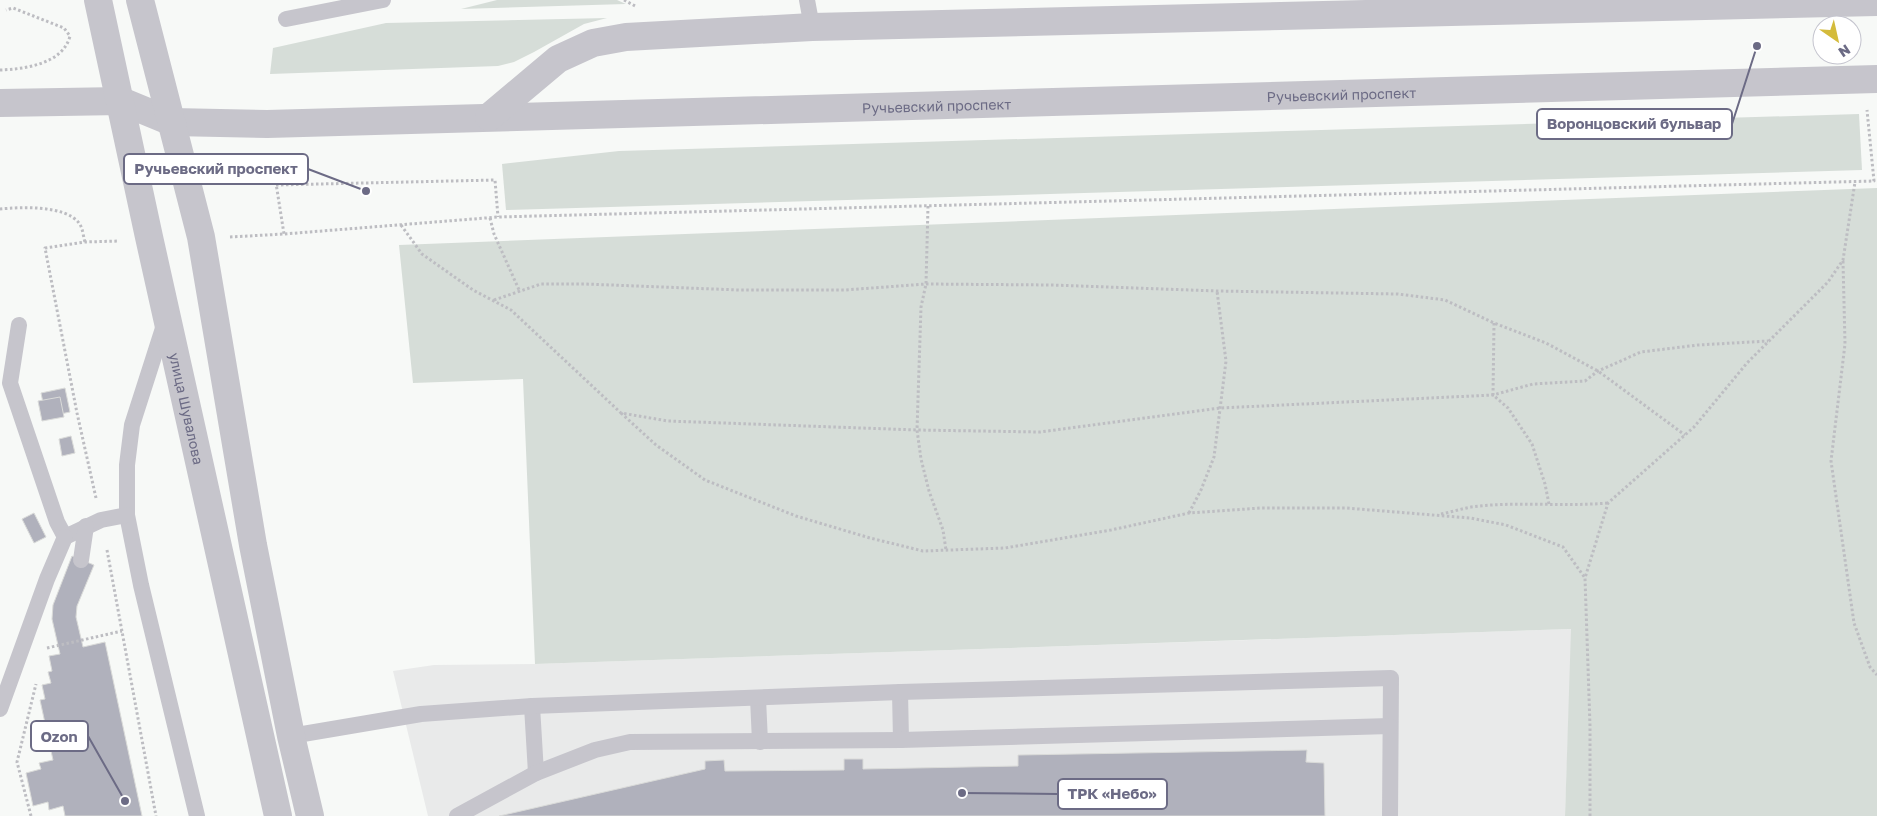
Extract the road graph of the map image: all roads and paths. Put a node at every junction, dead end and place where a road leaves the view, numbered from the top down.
1 (98, 0) edge
2 (140, 0) edge
3 (383, 0) edge
4 (624, 0) edge
5 (807, 0) edge
6 (1877, 2) edge
7 (1516, 4) edge
8 (6, 10) dead end
9 (642, 10) dead end
10 (286, 19) dead end
11 (812, 26) junction
12 (0, 70) edge
13 (1877, 79) edge
14 (121, 101) junction
15 (0, 103) edge
16 (1867, 110) dead end
17 (489, 117) junction
18 (172, 122) junction
19 (275, 177) dead end
20 (1875, 181) edge
21 (1855, 182) junction
22 (276, 185) junction
23 (928, 206) junction
24 (0, 209) edge
25 (498, 217) junction
26 (490, 218) junction
27 (401, 224) junction
28 (284, 234) junction
29 (225, 237) dead end
30 (119, 241) dead end
31 (1843, 260) junction
32 (926, 284) junction
33 (1217, 291) junction
34 (520, 292) junction
35 (493, 300) junction
36 (167, 314) junction
37 (1494, 323) junction
38 (19, 325) dead end
39 (1768, 341) junction
40 (1598, 371) junction
41 (1493, 395) junction
42 (1220, 408) junction
43 (621, 413) junction
44 (917, 430) junction
45 (1685, 434) junction
46 (1608, 503) junction
47 (1549, 504) junction
48 (1189, 512) junction
49 (127, 515) junction
50 (1438, 515) junction
51 (86, 526) junction
52 (64, 538) junction
53 (946, 550) junction
54 (81, 560) dead end
55 (1586, 578) junction
56 (122, 631) dead end
57 (44, 649) dead end
58 (1877, 675) edge
59 (37, 677) dead end
60 (900, 692) junction
61 (758, 698) junction
62 (532, 706) junction
63 (0, 709) edge
64 (1390, 726) junction
65 (291, 736) junction
66 (900, 740) junction
67 (760, 742) junction
68 (536, 773) junction
69 (31, 816) edge
70 (197, 816) edge
71 (278, 816) edge
72 (310, 816) edge
73 (458, 816) edge
74 (1390, 816) edge
75 (1590, 816) edge

1 - 14 street, улица Шувалова
2 - 18 street
3 - 10 lane
4 - 9 path
5 - 11 lane
6 - 7 street
7 - 11 street
8 - 12 path
11 - 17 street
13 - 17 street, Ручьевский проспект
14 - 15 street, Ручьевский проспект
14 - 18 street, Ручьевский проспект
14 - 36 street, улица Шувалова
16 - 20 path
17 - 18 street, Ручьевский проспект
18 - 65 street
19 - 22 path
20 - 21 path
21 - 23 path
21 - 31 path
22 - 25 path
22 - 28 path
23 - 25 path
23 - 32 path
24 - 30 path
25 - 26 path
26 - 27 path
26 - 34 path
27 - 28 path
27 - 35 path
28 - 29 path
31 - 39 path
31 - 58 path
32 - 33 path
32 - 34 path
32 - 44 path
33 - 37 path
33 - 42 path
34 - 35 path
35 - 43 path
36 - 49 lane
36 - 71 street, улица Шувалова
37 - 40 path
37 - 41 path
38 - 52 lane
39 - 40 path
39 - 45 path
40 - 41 path
40 - 45 path
41 - 42 path
41 - 47 path
42 - 44 path
42 - 48 path
43 - 44 path
43 - 53 path
44 - 53 path
45 - 46 path
46 - 47 path
46 - 55 path
47 - 50 path
48 - 50 path
48 - 53 path
49 - 51 lane
49 - 70 lane
50 - 55 path
51 - 52 lane
51 - 54 lane
52 - 63 lane
55 - 75 path
56 - 57 path
59 - 69 path
60 - 61 lane
60 - 64 lane
60 - 66 lane
61 - 62 lane
61 - 67 lane
62 - 65 lane
62 - 68 lane
64 - 66 lane
64 - 74 lane
65 - 72 street
66 - 67 lane
67 - 68 lane
68 - 73 lane

